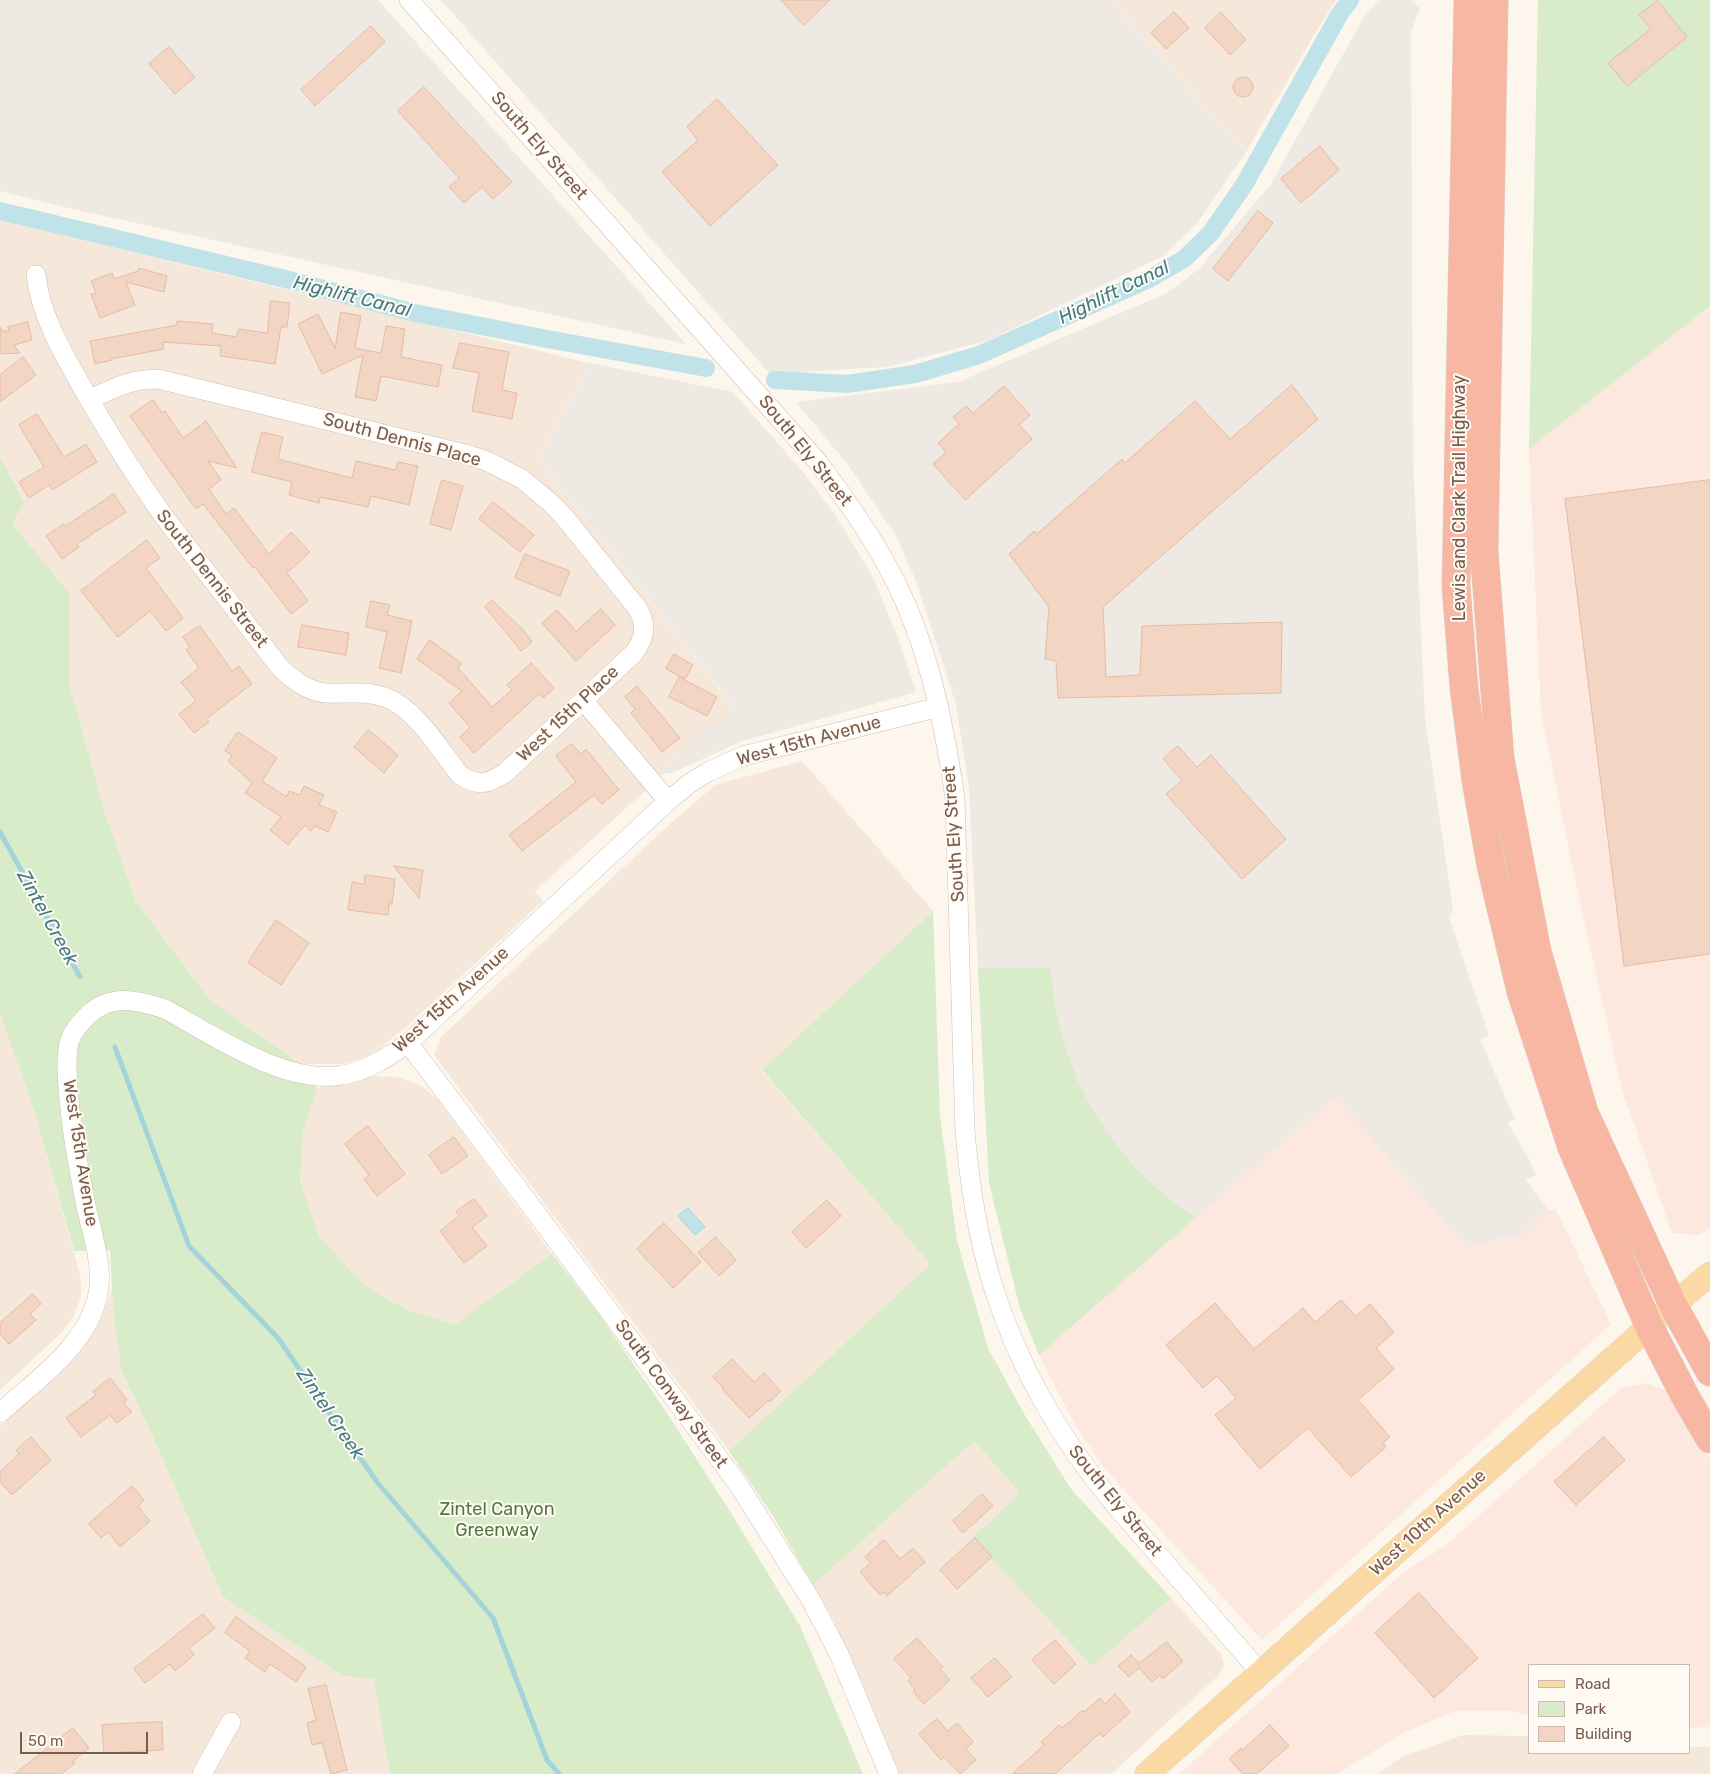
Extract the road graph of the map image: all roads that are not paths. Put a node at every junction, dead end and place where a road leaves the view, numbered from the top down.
1 (409, 0) edge
2 (1468, 0) edge
3 (1494, 0) edge
4 (36, 275) dead end
5 (89, 400) junction
6 (645, 630) joint
7 (583, 700) junction
8 (939, 707) junction
9 (478, 783) joint
10 (668, 801) junction
11 (408, 1043) junction
12 (1710, 1274) edge
13 (1673, 1305) junction
14 (1649, 1326) junction
15 (1710, 1372) edge
16 (0, 1413) edge
17 (1710, 1439) edge
18 (1261, 1673) junction
19 (231, 1722) dead end
20 (202, 1774) edge
21 (889, 1774) edge
22 (1147, 1774) edge

1 - 8 street, South Ely Street
2 - 14 highway, Lewis and Clark Trail Highway
3 - 13 highway, Lewis and Clark Trail Highway
4 - 5 street, South Dennis Street
5 - 6 street, South Dennis Place
5 - 9 street, South Dennis Street
6 - 7 street, West 15th Place
7 - 9 street, West 15th Place
7 - 10 street
8 - 10 street, West 15th Avenue
8 - 18 street, South Ely Street
10 - 11 street, West 15th Avenue
11 - 16 street, West 15th Avenue
11 - 21 street, South Conway Street
12 - 13 main road, West 10th Avenue
13 - 14 main road, West 10th Avenue
13 - 15 highway, Lewis and Clark Trail Highway
14 - 17 highway, Lewis and Clark Trail Highway
14 - 18 main road, West 10th Avenue
18 - 22 main road, West 10th Avenue
19 - 20 street

